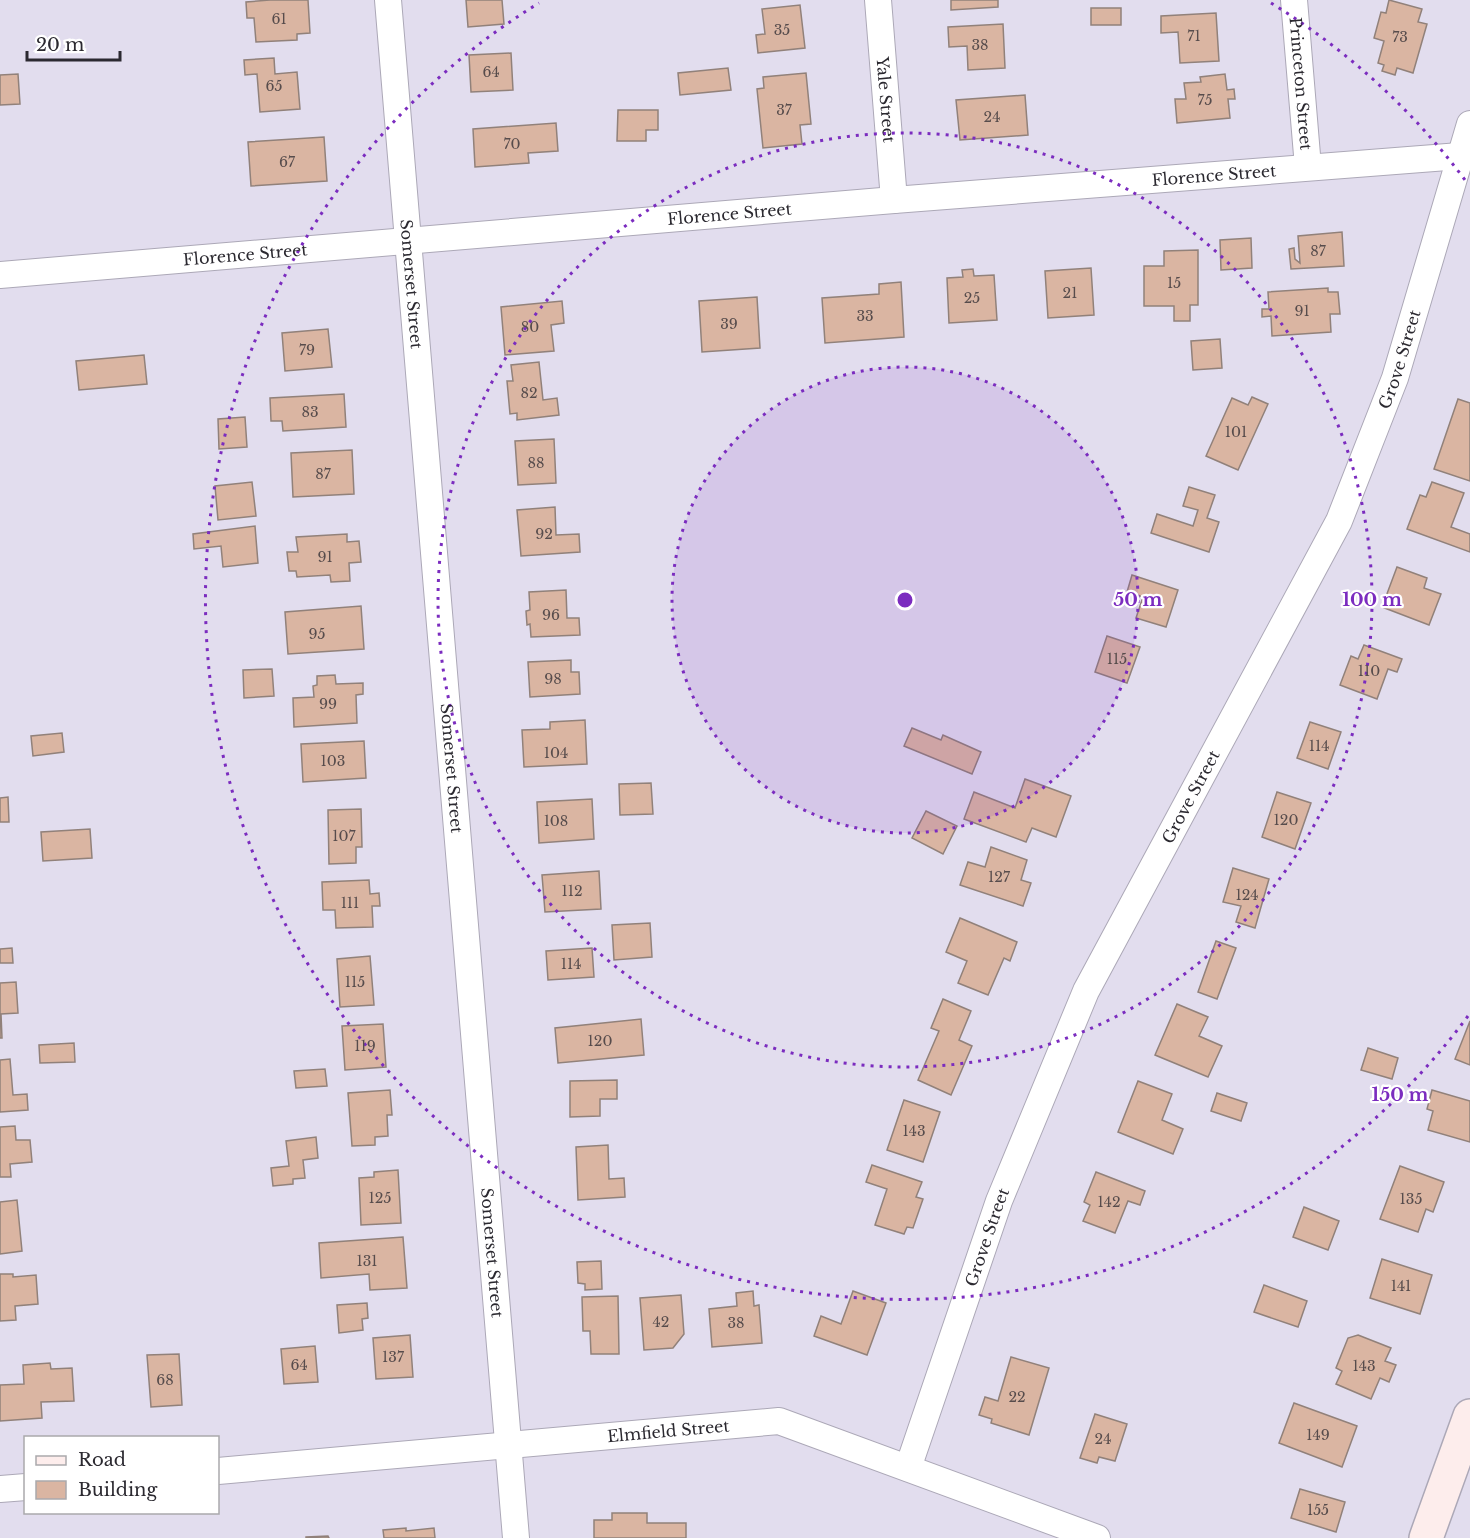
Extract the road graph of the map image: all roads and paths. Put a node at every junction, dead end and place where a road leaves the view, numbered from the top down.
1 (388, 0) edge
2 (878, 0) edge
3 (1293, 0) edge
4 (1470, 124) edge
5 (1460, 156) junction
6 (1308, 167) junction
7 (894, 200) junction
8 (407, 242) junction
9 (0, 275) edge
10 (1470, 1416) edge
11 (508, 1446) junction
12 (908, 1468) junction
13 (219, 1471) edge
14 (24, 1487) edge
15 (0, 1489) edge
16 (516, 1538) edge
17 (1097, 1538) edge
18 (1426, 1538) edge

1 - 8 street, Somerset Street
2 - 7 street, Yale Street
3 - 6 street, Princeton Street
4 - 5 street, Grove Street
5 - 6 street, Florence Street
5 - 12 street, Grove Street
6 - 7 street, Florence Street
7 - 8 street, Florence Street
8 - 9 street, Florence Street
8 - 11 street, Somerset Street
10 - 18 main road
11 - 12 street, Elmfield Street
11 - 13 street, Elmfield Street
11 - 16 street, Somerset Street
12 - 17 street, Elmfield Street
14 - 15 street

